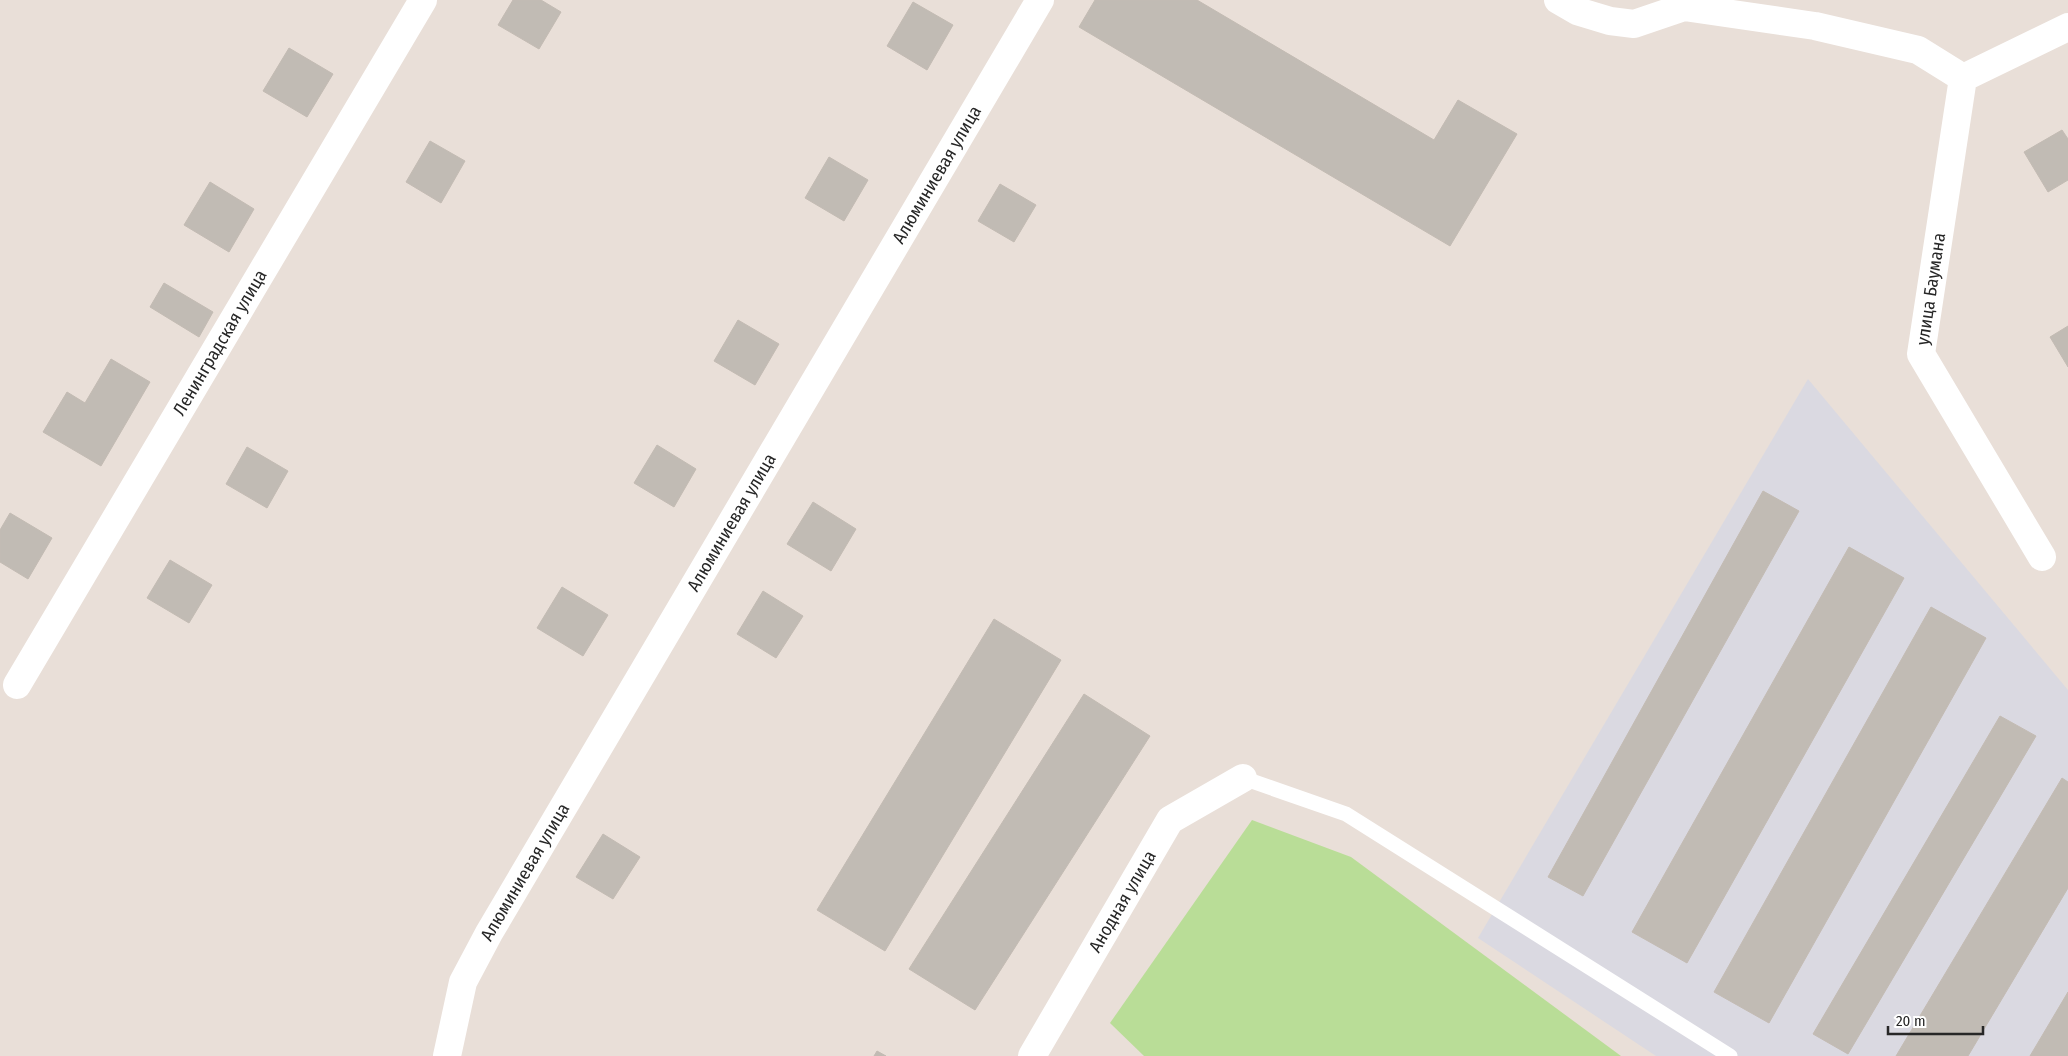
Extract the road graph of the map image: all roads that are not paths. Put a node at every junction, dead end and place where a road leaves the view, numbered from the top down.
1 (423, 0) edge
2 (1040, 0) edge
3 (1558, 0) edge
4 (2068, 27) edge
5 (1963, 78) junction
6 (2042, 557) dead end
7 (17, 685) dead end
8 (1243, 778) joint
9 (447, 1056) edge
10 (1032, 1056) edge
11 (1730, 1056) edge

1 - 7 street, Ленинградская улица
2 - 9 street, Алюминиевая улица
3 - 5 street
4 - 5 street
5 - 6 street, улица Баумана
8 - 10 street, Анодная улица
8 - 11 lane

